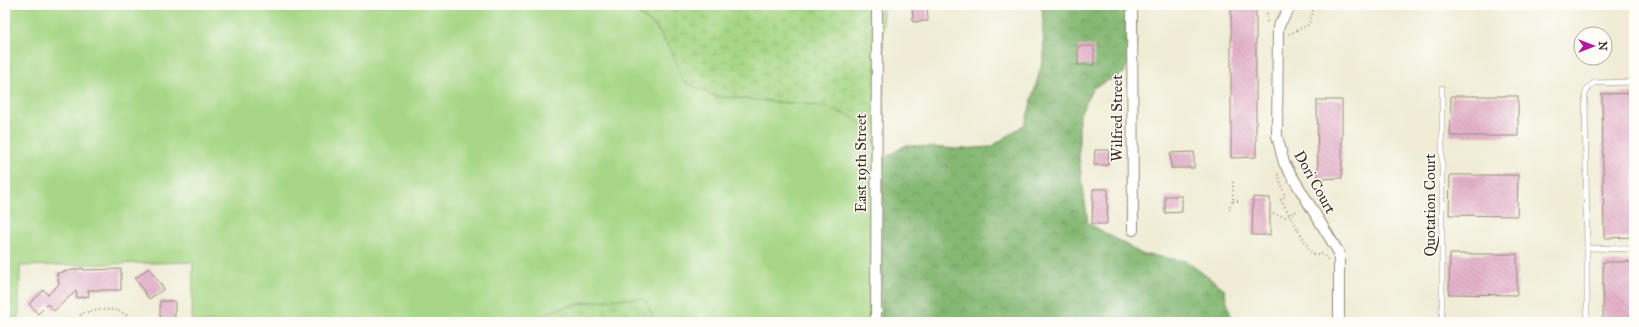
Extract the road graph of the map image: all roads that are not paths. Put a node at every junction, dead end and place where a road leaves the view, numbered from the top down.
1 (877, 5) edge
2 (1132, 5) edge
3 (1290, 7) dead end
4 (1634, 82) edge
5 (1442, 88) dead end
6 (1133, 230) dead end
7 (1587, 248) junction
8 (1634, 249) edge
9 (876, 322) edge
10 (1339, 322) edge
11 (1442, 322) edge
12 (1587, 322) edge

1 - 9 street, East 19th Street
2 - 6 street, Wilfred Street
3 - 10 street, Dori Court
4 - 7 lane
5 - 11 lane, Quotation Court
7 - 8 lane
7 - 12 lane

